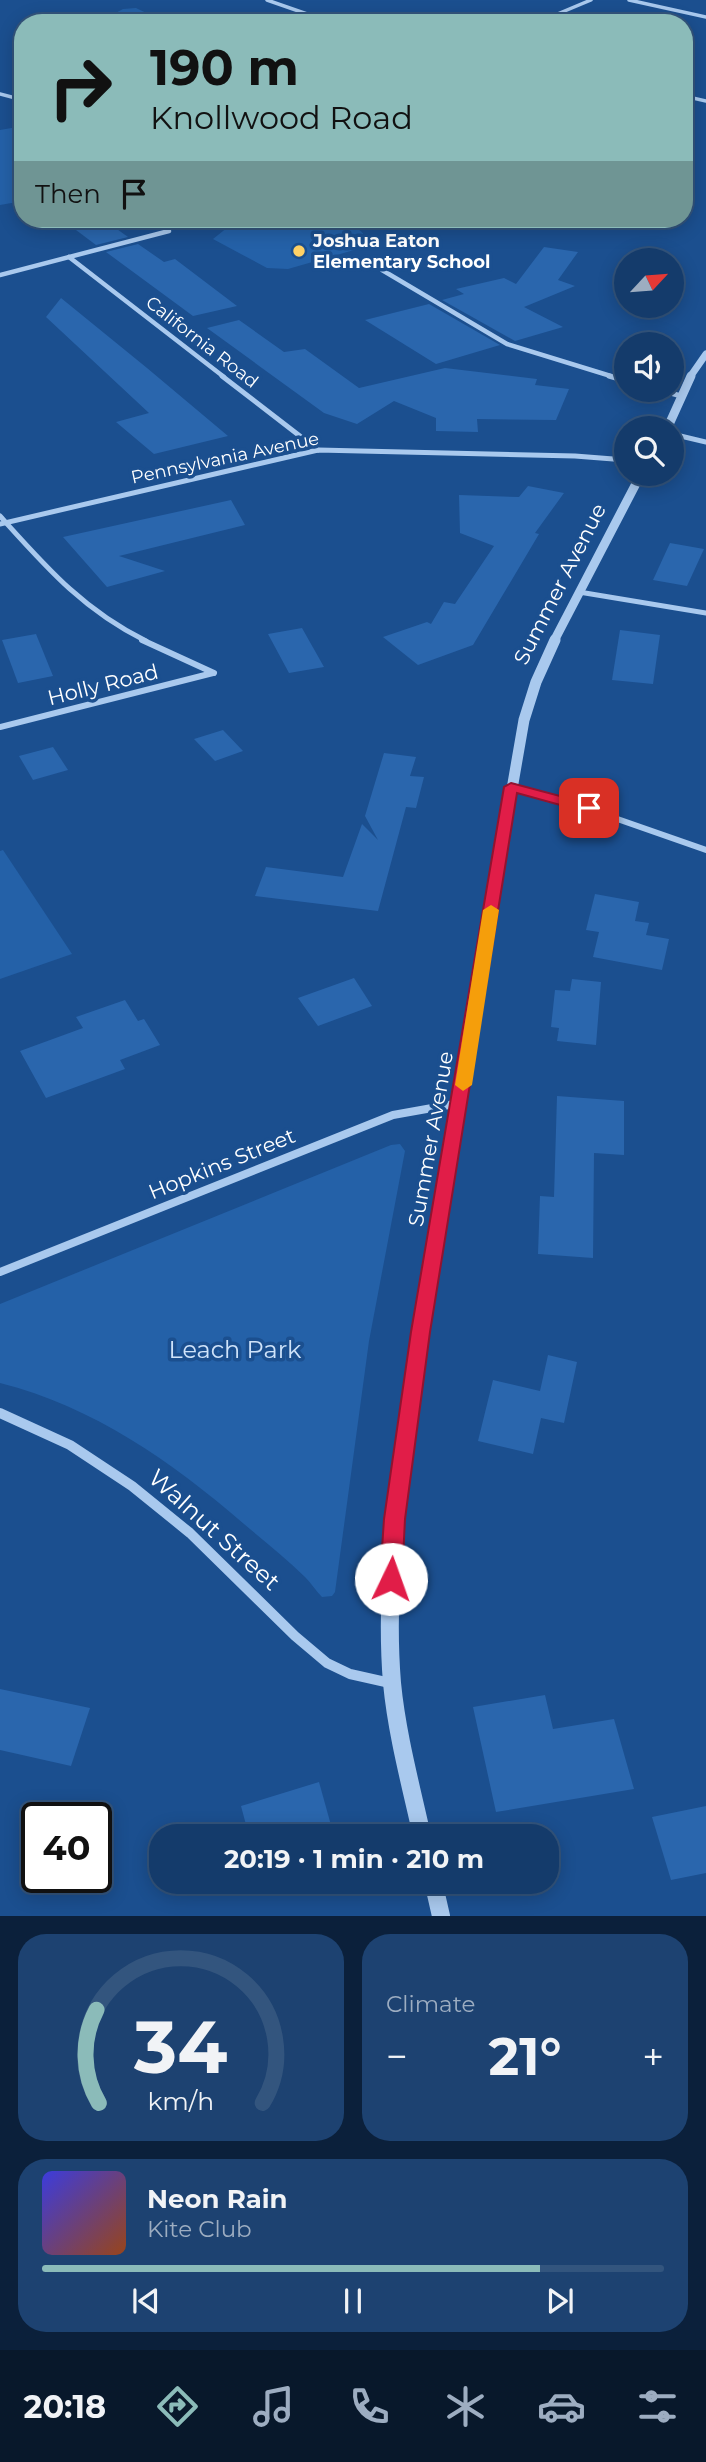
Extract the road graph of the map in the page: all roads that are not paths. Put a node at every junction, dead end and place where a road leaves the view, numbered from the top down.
1 (267, 0) edge
2 (591, 0) edge
3 (629, 0) edge
4 (307, 14) edge
5 (558, 14) edge
6 (692, 14) edge
7 (169, 231) dead end
8 (69, 257) junction
9 (382, 270) dead end
10 (0, 275) edge
11 (706, 354) edge
12 (614, 376) edge
13 (684, 391) edge
14 (684, 437) edge
15 (706, 442) edge
16 (318, 450) junction
17 (614, 459) edge
18 (635, 486) edge
19 (0, 516) edge
20 (3, 523) edge
21 (579, 592) junction
22 (706, 613) edge
23 (0, 727) edge
24 (511, 787) junction
25 (706, 850) edge
26 (460, 1103) junction
27 (0, 1272) edge
28 (0, 1413) edge
29 (392, 1683) junction
30 (419, 1824) edge
31 (436, 1894) edge
32 (441, 1916) edge

1 - 4 street
2 - 5 street
3 - 6 street
7 - 8 street
8 - 10 street
8 - 16 street, California Road
9 - 12 street
11 - 13 street
14 - 15 street
16 - 17 street, Pennsylvania Avenue
16 - 20 street, Pennsylvania Avenue
18 - 21 street, Summer Avenue
19 - 20 street
20 - 23 street, Holly Road
21 - 22 street
21 - 24 street, Summer Avenue
24 - 25 street
24 - 26 street, Summer Avenue
26 - 27 street, Hopkins Street
26 - 29 street, Summer Avenue
28 - 29 street, Walnut Street
29 - 30 street, Summer Avenue
31 - 32 street

